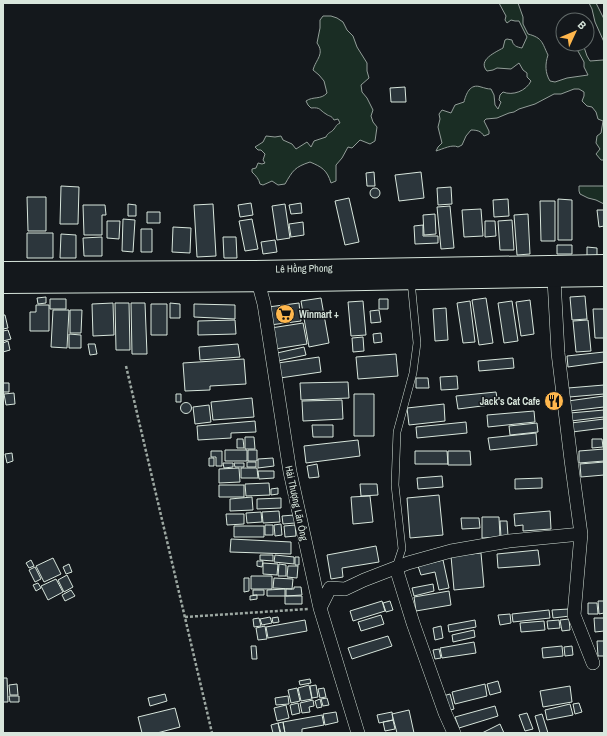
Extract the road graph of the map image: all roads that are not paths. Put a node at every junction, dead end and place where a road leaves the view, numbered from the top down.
1 (604, 263) edge
2 (3, 270) edge
3 (257, 276) junction
4 (604, 278) edge
5 (554, 279) junction
6 (411, 281) junction
7 (3, 285) edge
8 (581, 534) junction
9 (396, 568) junction
10 (320, 608) junction
11 (593, 663) dead end
12 (358, 733) edge
13 (454, 733) edge

1 - 3 street, Lê Hồng Phong
2 - 3 street, Lê Hồng Phong
3 - 6 street, Lê Hồng Phong
3 - 7 street, Lê Hồng Phong
3 - 10 street, Hải Thượng Lãn Ông
4 - 5 street, Lê Hồng Phong
5 - 6 street, Lê Hồng Phong
5 - 8 street
6 - 9 lane
8 - 9 street
8 - 11 street
9 - 10 street
9 - 13 street
10 - 12 street, Hải Thượng Lãn Ông

